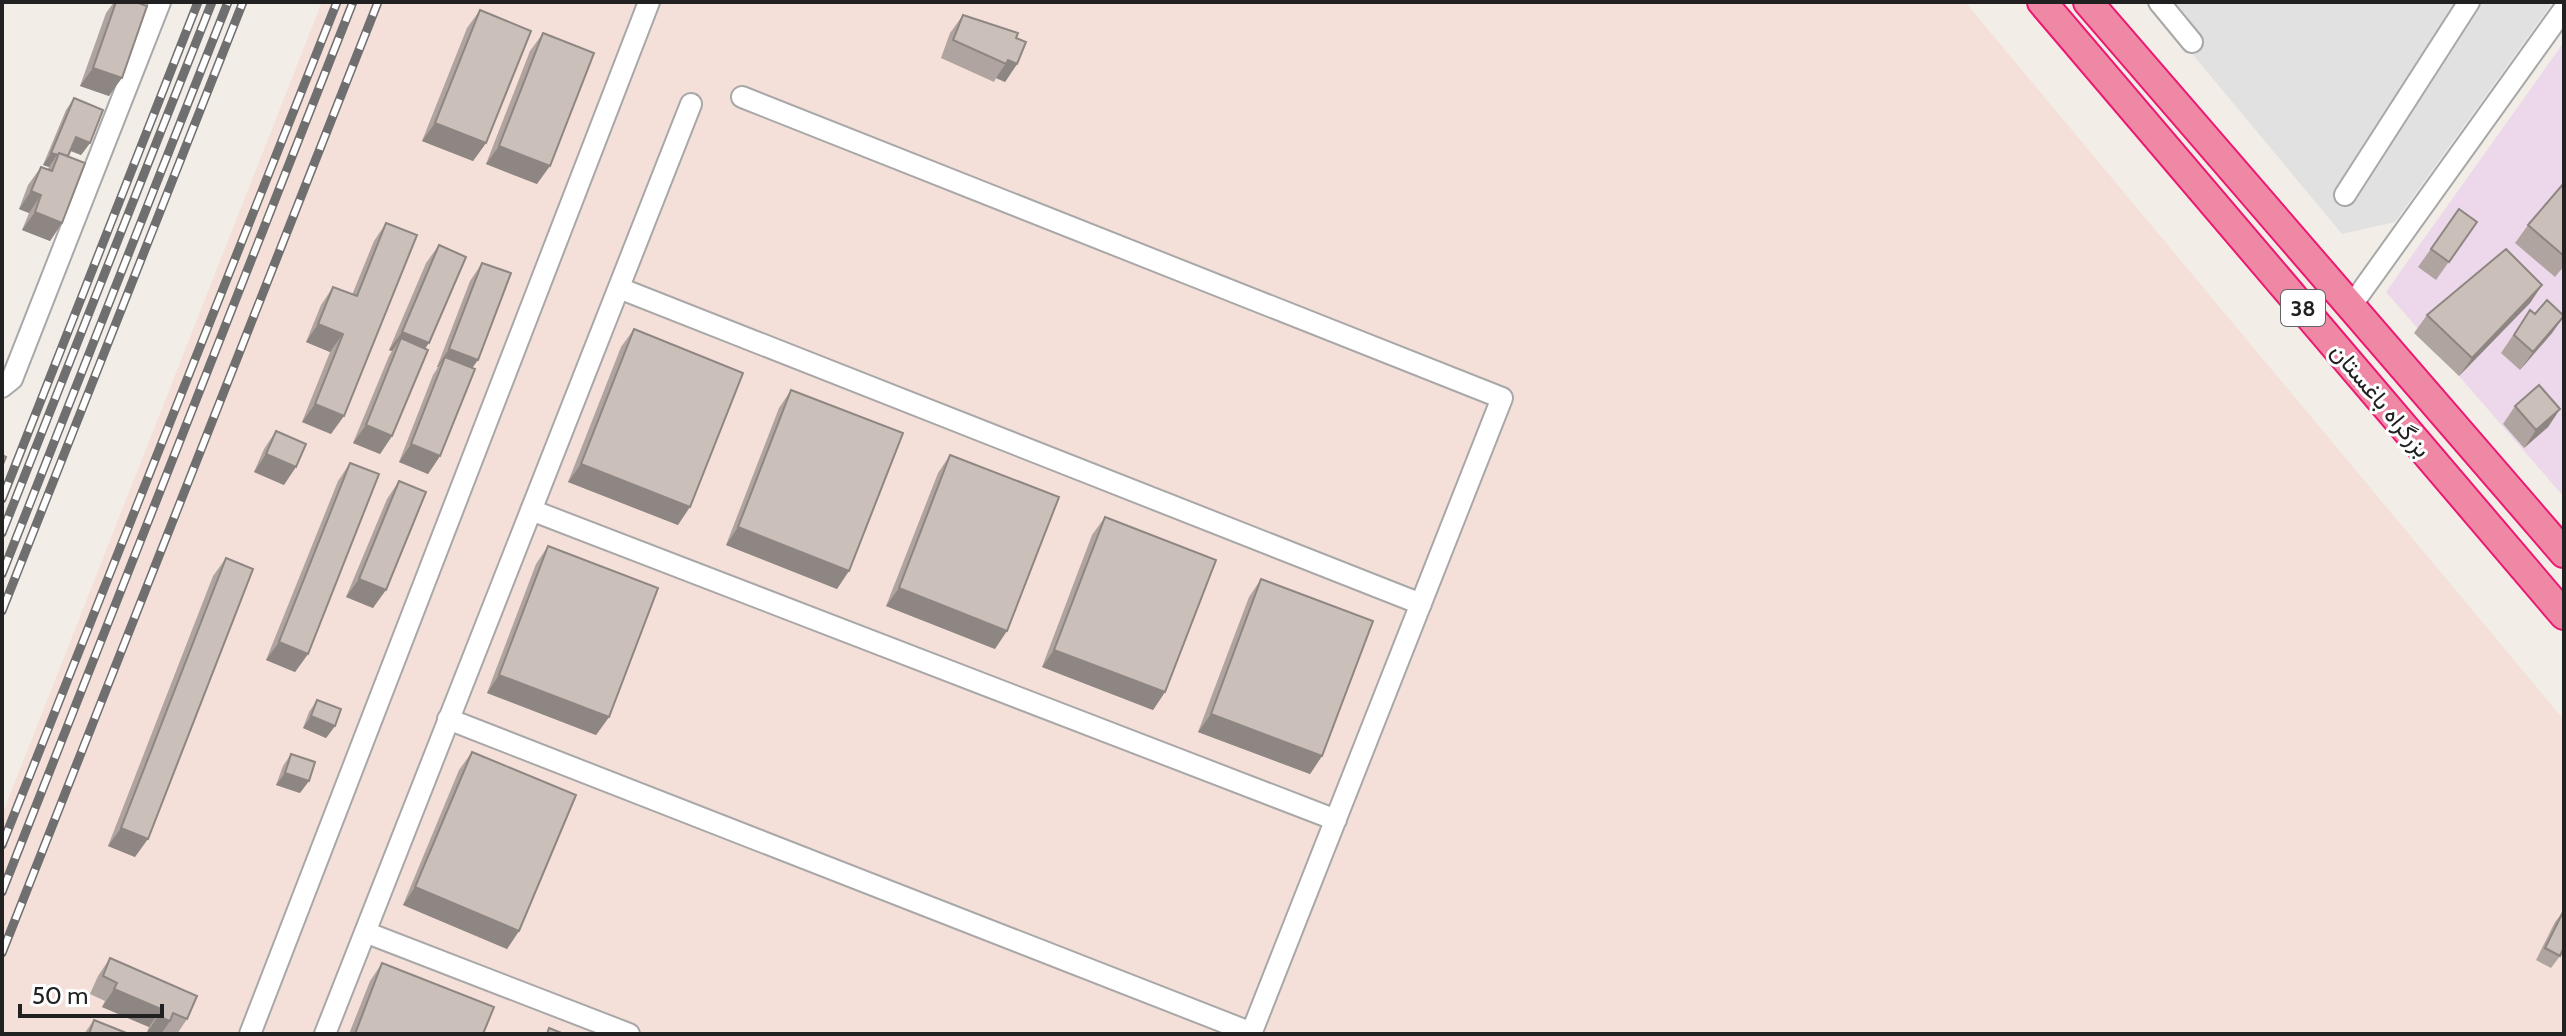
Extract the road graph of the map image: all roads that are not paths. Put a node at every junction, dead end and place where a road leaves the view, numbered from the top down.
1 (160, 2) edge
2 (649, 2) edge
3 (2042, 2) edge
4 (2088, 2) edge
5 (2159, 2) edge
6 (2469, 2) edge
7 (2564, 9) edge
8 (2192, 42) dead end
9 (742, 97) dead end
10 (691, 104) dead end
11 (2345, 195) dead end
12 (619, 288) junction
13 (2351, 306) junction
14 (2, 387) edge
15 (531, 510) junction
16 (2564, 553) edge
17 (1421, 604) junction
18 (2564, 615) edge
19 (448, 719) junction
20 (1336, 820) junction
21 (365, 932) junction
22 (1251, 1033) edge
23 (250, 1034) edge
24 (325, 1034) edge
25 (629, 1034) edge

1 - 14 street
2 - 23 street
3 - 18 highway, بزرگراه باغستان / 38
4 - 13 highway, بزرگراه باغستان / 38
5 - 8 street
6 - 11 street
7 - 13 street
9 - 17 street
10 - 12 street
12 - 15 street
12 - 17 street
13 - 16 highway, بزرگراه باغستان / 38
15 - 19 street
15 - 20 street
17 - 20 street
19 - 21 street
19 - 22 street
20 - 22 street
21 - 24 street
21 - 25 street

